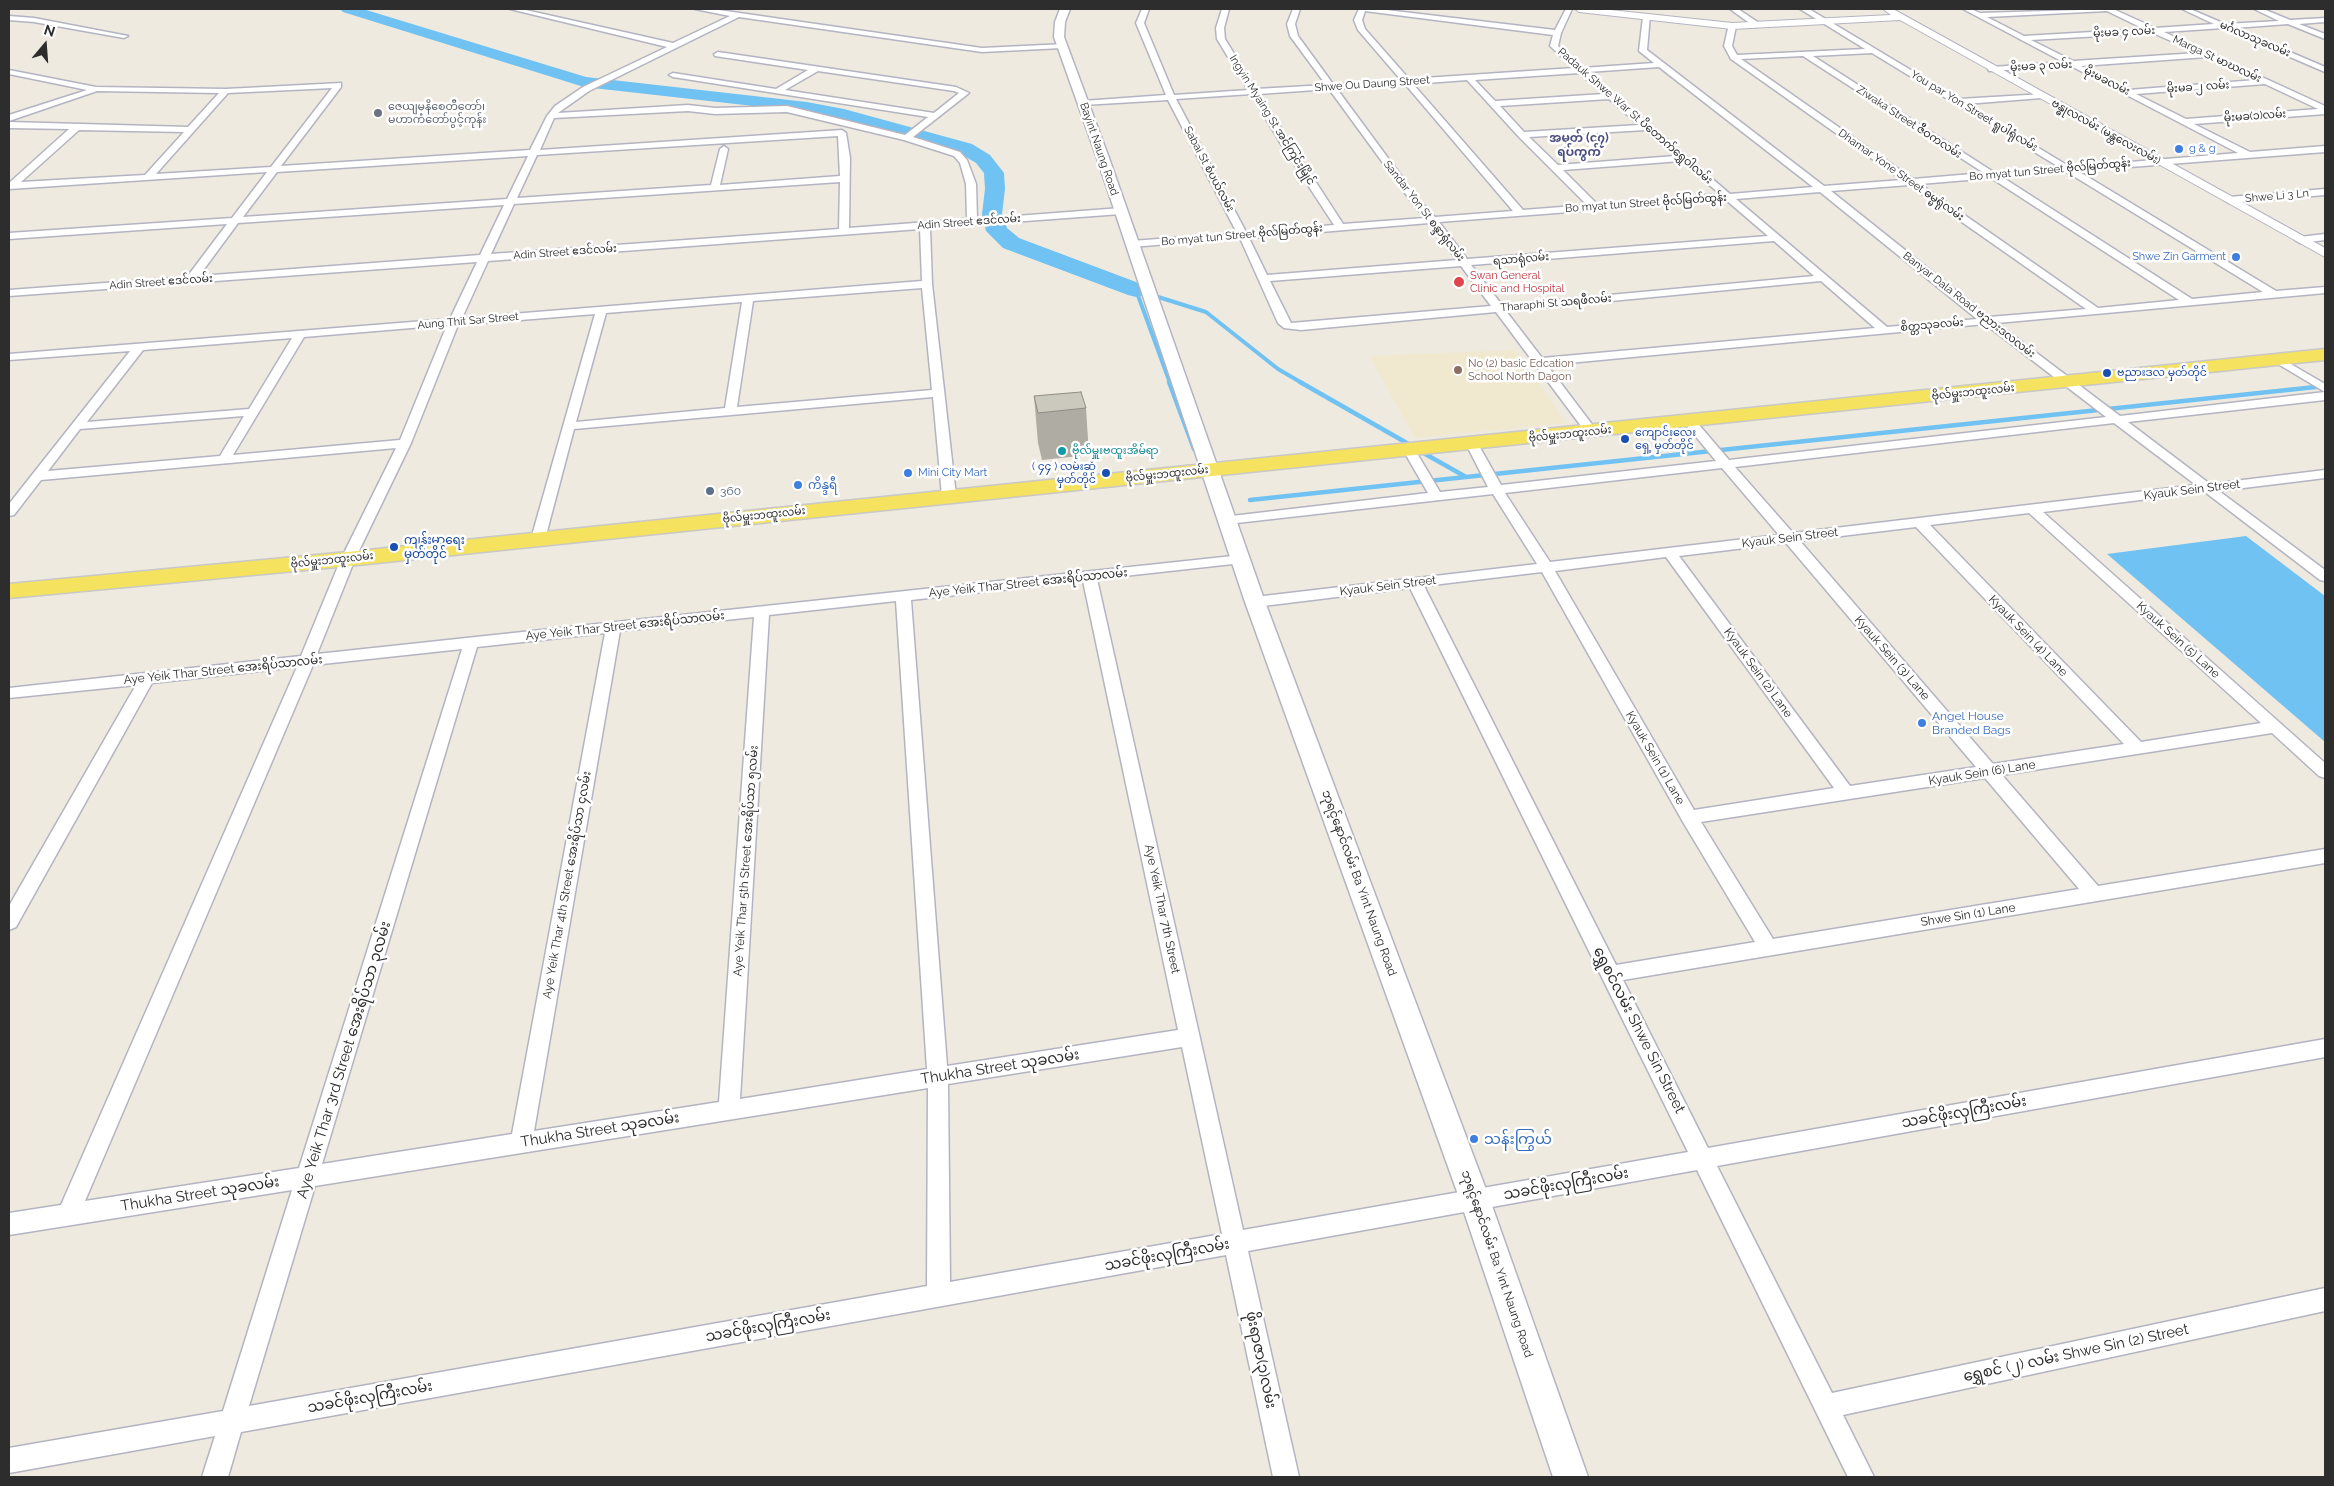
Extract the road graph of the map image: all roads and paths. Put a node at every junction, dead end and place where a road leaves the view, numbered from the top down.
1 (513, 9) edge
2 (542, 9) edge
3 (699, 9) edge
4 (1065, 9) edge
5 (1145, 9) edge
6 (1225, 9) edge
7 (1296, 9) edge
8 (1363, 9) edge
9 (1569, 9) edge
10 (1579, 9) edge
11 (1584, 9) edge
12 (1734, 9) edge
13 (1804, 9) edge
14 (1887, 9) edge
15 (1966, 9) edge
16 (2107, 9) edge
17 (2185, 9) edge
18 (2257, 9) edge
19 (530, 14) junction
20 (737, 14) junction
21 (1979, 16) junction
22 (1647, 17) junction
23 (1901, 17) junction
24 (9, 18) edge
25 (2325, 20) edge
26 (1826, 22) junction
27 (2290, 22) junction
28 (1758, 25) junction
29 (1732, 26) junction
30 (2225, 26) junction
31 (2155, 30) junction
32 (1557, 33) junction
33 (124, 36) dead end
34 (2325, 37) edge
35 (2024, 38) junction
36 (674, 46) junction
37 (1062, 46) junction
38 (1874, 51) junction
39 (718, 54) dead end
40 (1805, 54) junction
41 (2209, 55) junction
42 (1734, 57) junction
43 (2074, 64) junction
44 (1660, 65) junction
45 (817, 68) junction
46 (1992, 69) junction
47 (1580, 70) junction
48 (2325, 70) edge
49 (9, 72) edge
50 (673, 75) dead end
51 (1469, 78) junction
52 (1404, 81) junction
53 (2267, 82) junction
54 (1330, 86) junction
55 (96, 89) junction
56 (226, 91) junction
57 (778, 91) junction
58 (1253, 92) junction
59 (2128, 92) junction
60 (1611, 96) junction
61 (2042, 96) junction
62 (1171, 97) junction
63 (1958, 102) junction
64 (1083, 103) junction
65 (1494, 104) junction
66 (2325, 110) edge
67 (551, 116) junction
68 (935, 116) junction
69 (9, 118) edge
70 (2185, 122) junction
71 (9, 125) edge
72 (77, 127) junction
73 (1648, 127) junction
74 (190, 130) junction
75 (912, 133) junction
76 (1522, 136) junction
77 (724, 149) dead end
78 (2325, 149) edge
79 (533, 153) junction
80 (2248, 155) junction
81 (1684, 158) junction
82 (2159, 161) junction
83 (1555, 168) junction
84 (276, 169) junction
85 (2068, 169) junction
86 (1991, 175) junction
87 (148, 177) junction
88 (844, 179) junction
89 (1909, 181) junction
90 (11, 186) edge
91 (715, 188) junction
92 (1822, 189) junction
93 (2325, 192) edge
94 (1728, 196) junction
95 (2230, 200) junction
96 (511, 202) junction
97 (1595, 207) junction
98 (1121, 211) junction
99 (1520, 213) junction
100 (985, 220) joint
101 (1432, 220) junction
102 (234, 221) junction
103 (972, 221) junction
104 (925, 226) junction
105 (1340, 227) junction
106 (844, 232) junction
107 (1243, 235) junction
108 (9, 236) edge
109 (2325, 237) edge
110 (1777, 238) junction
111 (2300, 240) junction
112 (1132, 244) junction
113 (2325, 253) edge
114 (483, 258) junction
115 (1465, 263) junction
116 (1264, 278) junction
117 (1823, 278) junction
118 (190, 280) junction
119 (927, 284) junction
120 (2325, 290) edge
121 (9, 293) edge
122 (1149, 294) joint
123 (2275, 294) junction
124 (748, 298) junction
125 (2189, 302) junction
126 (1499, 309) junction
127 (601, 310) junction
128 (2096, 311) junction
129 (1986, 321) junction
130 (454, 322) junction
131 (1288, 326) joint
132 (1884, 330) junction
133 (300, 334) junction
134 (140, 347) junction
135 (2325, 354) edge
136 (9, 357) edge
137 (2277, 360) junction
138 (1539, 362) junction
139 (2068, 382) junction
140 (2325, 389) edge
141 (938, 393) junction
142 (2325, 396) edge
143 (252, 412) junction
144 (730, 412) junction
145 (2119, 420) junction
146 (1690, 422) junction
147 (77, 426) junction
148 (569, 426) junction
149 (1591, 431) junction
150 (405, 443) junction
151 (1476, 451) junction
152 (1412, 456) junction
153 (224, 459) junction
154 (1724, 462) junction
155 (1211, 469) junction
156 (2325, 474) edge
157 (38, 476) junction
158 (1494, 484) junction
159 (2208, 488) junction
160 (1433, 492) junction
161 (949, 496) junction
162 (2032, 509) junction
163 (9, 512) edge
164 (1228, 520) junction
165 (1919, 522) junction
166 (1789, 538) junction
167 (538, 539) junction
168 (1669, 552) junction
169 (348, 559) junction
170 (1242, 560) junction
171 (1546, 567) junction
172 (1089, 576) junction
173 (2325, 577) edge
174 (1415, 583) junction
175 (9, 591) edge
176 (903, 596) junction
177 (1255, 602) junction
178 (762, 612) junction
179 (613, 628) junction
180 (472, 643) junction
181 (307, 661) junction
182 (148, 678) junction
183 (9, 693) edge
184 (2275, 727) junction
185 (2138, 749) junction
186 (1990, 772) junction
187 (2325, 772) edge
188 (1847, 794) junction
189 (1689, 817) junction
190 (2325, 856) edge
191 (2094, 894) junction
192 (9, 922) edge
193 (1768, 948) junction
194 (1611, 974) junction
195 (1190, 1037) junction
196 (2325, 1048) edge
197 (938, 1077) junction
198 (729, 1110) junction
199 (521, 1143) junction
200 (1704, 1159) junction
201 (308, 1177) junction
202 (1475, 1200) junction
203 (68, 1215) junction
204 (9, 1224) edge
205 (1235, 1243) junction
206 (939, 1295) junction
207 (2325, 1300) edge
208 (1826, 1407) junction
209 (233, 1421) junction
210 (9, 1461) edge
211 (215, 1477) edge
212 (1286, 1477) edge
213 (1571, 1477) edge
214 (1861, 1477) edge

1 - 19 street
2 - 19 street
3 - 20 street
4 - 37 main road, Bayint Naung Road
5 - 62 street, Sabai St စံပယ်လမ်း
6 - 58 street, Ingyin Myaing St အင်ကြင်းမြိုင်
7 - 54 street, Sandar Yon St စန္ဒာရုံလမ်း
8 - 32 street
8 - 52 street
9 - 32 street, Padauk Shwe War St ပိတောက်ရွှေဝါလမ်း
10 - 11 street
11 - 22 street
12 - 28 street
13 - 26 street, You par Yon Street ရူပါရုံလမ်း
14 - 23 street, ဗန္ဓုလလမ်း (မန္တလေးလမ်း)
15 - 21 street, မိုးမခလမ်း
16 - 21 street
16 - 31 street, Marga St မာဃလမ်း
17 - 30 street, မင်္ဂလာသုခလမ်း
18 - 27 street
19 - 36 street
20 - 36 street
20 - 37 street
21 - 35 street, မိုးမခလမ်း
22 - 29 street
22 - 44 street, Banyar Dala Road ဗညားဒလလမ်း
23 - 26 street
23 - 46 street, ဗန္ဓုလလမ်း (မန္တလေးလမ်း)
24 - 33 street
25 - 27 street, မိုးမခ ၄ လမ်း
26 - 28 street
26 - 38 street, You par Yon Street ရူပါရုံလမ်း
27 - 30 street, မိုးမခ ၄ လမ်း
27 - 34 street
28 - 29 street
29 - 42 street
30 - 31 street, မိုးမခ ၄ လမ်း
30 - 48 street, မင်္ဂလာသုခလမ်း
31 - 35 street, မိုးမခ ၄ လမ်း
31 - 41 street, Marga St မာဃလမ်း
32 - 47 street, Padauk Shwe War St ပိတောက်ရွှေဝါလမ်း
35 - 43 street, မိုးမခလမ်း
36 - 67 street
37 - 64 main road, Bayint Naung Road
38 - 40 street
38 - 63 street, You par Yon Street ရူပါရုံလမ်း
39 - 45 street
40 - 42 street
40 - 86 street, Ziwaka Street ဇီဝကလမ်း
41 - 43 street, မိုးမခ ၃ လမ်း
41 - 53 street, Marga St မာဃလမ်း
42 - 89 street, Dhamar Yone Street ဓမ္မရုံလမ်း
43 - 46 street, မိုးမခ ၃ လမ်း
43 - 59 street, မိုးမခလမ်း
44 - 47 street, Shwe Ou Daung Street
44 - 92 street, Banyar Dala Road ဗညားဒလလမ်း
45 - 57 street
45 - 68 street
46 - 61 street, ဗန္ဓုလလမ်း (မန္တလေးလမ်း)
47 - 51 street, Shwe Ou Daung Street
47 - 60 street, Padauk Shwe War St ပိတောက်ရွှေဝါလမ်း
49 - 55 street
50 - 57 street
51 - 52 street, Shwe Ou Daung Street
51 - 65 street
52 - 54 street, Shwe Ou Daung Street
52 - 99 street
53 - 59 street, မိုးမခ ၂ လမ်း
53 - 66 street, Marga St မာဃလမ်း
54 - 58 street, Shwe Ou Daung Street
54 - 101 street, Sandar Yon St စန္ဒာရုံလမ်း
55 - 56 street
55 - 69 street
56 - 74 street
56 - 84 street
57 - 68 street
58 - 62 street, Shwe Ou Daung Street
58 - 105 street, Ingyin Myaing St အင်ကြင်းမြိုင်
59 - 70 street, မိုးမခလမ်း
60 - 65 street
60 - 73 street, Padauk Shwe War St ပိတောက်ရွှေဝါလမ်း
61 - 63 street
61 - 82 street, ဗန္ဓုလလမ်း (မန္တလေးလမ်း)
62 - 64 street, Shwe Ou Daung Street
62 - 107 street, Sabai St စံပယ်လမ်း
63 - 85 street, You par Yon Street ရူပါရုံလမ်း
64 - 98 main road, Bayint Naung Road
65 - 76 street
66 - 70 street, မိုးမခ(၁)လမ်း
67 - 75 street
67 - 79 street
68 - 75 street
70 - 80 street, မိုးမခလမ်း
71 - 72 street
72 - 74 street
72 - 90 street
73 - 76 street
73 - 81 street, Padauk Shwe War St ပိတောက်ရွှေဝါလမ်း
74 - 87 street
75 - 103 street
76 - 83 street
77 - 91 street
78 - 80 street, Bo myat tun Street ဗိုလ်မြတ်ထွန်း
79 - 84 street
79 - 88 street
79 - 96 street
80 - 82 street, Bo myat tun Street ဗိုလ်မြတ်ထွန်း
81 - 83 street
81 - 94 street, Padauk Shwe War St ပိတောက်ရွှေဝါလမ်း
82 - 85 street, Bo myat tun Street ဗိုလ်မြတ်ထွန်း
82 - 95 street, ဗန္ဓုလလမ်း (မန္တလေးလမ်း)
83 - 97 street
84 - 87 street
84 - 102 street
85 - 86 street, Bo myat tun Street ဗိုလ်မြတ်ထွန်း
85 - 123 street, You par Yon Street ရူပါရုံလမ်း
86 - 89 street, Bo myat tun Street ဗိုလ်မြတ်ထွန်း
86 - 125 street, Ziwaka Street ဇီဝကလမ်း
87 - 90 street
88 - 91 street
88 - 106 street
89 - 92 street, Bo myat tun Street ဗိုလ်မြတ်ထွန်း
89 - 128 street, Dhamar Yone Street ဓမ္မရုံလမ်း
91 - 96 street
92 - 94 street, Bo myat tun Street ဗိုလ်မြတ်ထွန်း
92 - 129 street, Banyar Dala Road ဗညားဒလလမ်း
93 - 95 street, Shwe Li 3 Ln
94 - 97 street, Bo myat tun Street ဗိုလ်မြတ်ထွန်း
94 - 110 street, Padauk Shwe War St ပိတောက်ရွှေဝါလမ်း
95 - 111 street, ဗန္ဓုလလမ်း (မန္တလေးလမ်း)
96 - 102 street
96 - 114 street
97 - 99 street, Bo myat tun Street ဗိုလ်မြတ်ထွန်း
98 - 100 street, Adin Street ဧဒင်လမ်း
98 - 112 main road, Bayint Naung Road
99 - 101 street, Bo myat tun Street ဗိုလ်မြတ်ထွန်း
100 - 103 street, Adin Street ဧဒင်လမ်း
101 - 105 street, Bo myat tun Street ဗိုလ်မြတ်ထွန်း
101 - 115 street, Sandar Yon St စန္ဒာရုံလမ်း
102 - 108 street
102 - 118 street
103 - 104 street, Adin Street ဧဒင်လမ်း
104 - 106 street, Adin Street ဧဒင်လမ်း
104 - 119 street
105 - 107 street, Bo myat tun Street ဗိုလ်မြတ်ထွန်း
106 - 114 street, Adin Street ဧဒင်လမ်း
107 - 112 street, Bo myat tun Street ဗိုလ်မြတ်ထွန်း
107 - 116 street, Sabai St စံပယ်လမ်း
109 - 111 street
110 - 115 street, ရသာရုံလမ်း
110 - 117 street, Padauk Shwe War St ပိတောက်ရွှေဝါလမ်း
111 - 113 street, ဗန္ဓုလလမ်း (မန္တလေးလမ်း)
112 - 122 main road, Bayint Naung Road
114 - 118 street, Adin Street ဧဒင်လမ်း
114 - 130 street
115 - 116 street, ရသာရုံလမ်း
115 - 126 street, Sandar Yon St စန္ဒာရုံလမ်း
116 - 131 street, Sabai St စံပယ်လမ်း
117 - 126 street, Tharaphi St သရဖီလမ်း
117 - 132 street, Padauk Shwe War St ပိတောက်ရွှေဝါလမ်း
118 - 121 street, Adin Street ဧဒင်လမ်း
119 - 124 street, Aung Thit Sar Street
119 - 141 street
120 - 123 street, စိတ္တသုခလမ်း
122 - 155 main road, ဘုရင့်နောင်လမ်း Ba Yint Naung Road
123 - 125 street, စိတ္တသုခလမ်း
124 - 127 street, Aung Thit Sar Street
124 - 144 street
125 - 128 street, စိတ္တသုခလမ်း
126 - 131 street, Tharaphi St သရဖီလမ်း
126 - 138 street, Sandar Yon St စန္ဒာရုံလမ်း
127 - 130 street, Aung Thit Sar Street
127 - 148 street
128 - 129 street, စိတ္တသုခလမ်း
129 - 132 street, စိတ္တသုခလမ်း
129 - 139 street, Banyar Dala Road ဗညားဒလလမ်း
130 - 133 street, Aung Thit Sar Street
130 - 150 street
132 - 138 street, စိတ္တသုခလမ်း
133 - 134 street, Aung Thit Sar Street
133 - 143 street
134 - 136 street, Aung Thit Sar Street
134 - 147 street
135 - 137 main road, ဗိုလ်မှူးဘထူးလမ်း
137 - 139 main road, ဗိုလ်မှူးဘထူးလမ်း
137 - 140 street
138 - 149 street, Sandar Yon St စန္ဒာရုံလမ်း
139 - 145 street, Banyar Dala Road ဗညားဒလလမ်း
139 - 146 main road, ဗိုလ်မှူးဘထူးလမ်း
141 - 144 street
141 - 161 street
142 - 145 street
143 - 147 street
143 - 153 street
144 - 148 street
145 - 154 street
145 - 159 street, Banyar Dala Road ဗညားဒလလမ်း
146 - 149 main road, ဗိုလ်မှူးဘထူးလမ်း
146 - 154 street, Kyauk Sein (3) Lane
147 - 157 street
148 - 167 street
149 - 151 main road, ဗိုလ်မှူးဘထူးလမ်း
150 - 153 street
150 - 169 street
151 - 152 main road, ဗိုလ်မှူးဘထူးလမ်း
151 - 158 street
152 - 155 main road, ဗိုလ်မှူးဘထူးလမ်း
152 - 160 street
153 - 157 street
154 - 158 street
154 - 166 street, Kyauk Sein (3) Lane
155 - 161 main road, ဗိုလ်မှူးဘထူးလမ်း
155 - 164 main road, ဘုရင့်နောင်လမ်း Ba Yint Naung Road
156 - 159 street, Kyauk Sein Street
157 - 163 street
158 - 160 street
158 - 171 street
159 - 162 street, Kyauk Sein Street
159 - 173 street, Banyar Dala Road ဗညားဒလလမ်း
160 - 164 street
161 - 167 main road, ဗိုလ်မှူးဘထူးလမ်း
162 - 165 street, Kyauk Sein Street
162 - 184 street, Kyauk Sein (5) Lane
164 - 170 main road, ဘုရင့်နောင်လမ်း Ba Yint Naung Road
165 - 166 street, Kyauk Sein Street
165 - 185 street, Kyauk Sein (4) Lane
166 - 168 street, Kyauk Sein Street
166 - 186 street, Kyauk Sein (3) Lane
167 - 169 main road, ဗိုလ်မှူးဘထူးလမ်း
168 - 171 street, Kyauk Sein Street
168 - 188 street, Kyauk Sein (2) Lane
169 - 175 main road, ဗိုလ်မှူးဘထူးလမ်း
169 - 181 street
170 - 172 street, Aye Yeik Thar Street အေးရိပ်သာလမ်း
170 - 177 main road, ဘုရင့်နောင်လမ်း Ba Yint Naung Road
171 - 174 street, Kyauk Sein Street
171 - 189 street, Kyauk Sein (1) Lane
172 - 176 street, Aye Yeik Thar Street အေးရိပ်သာလမ်း
172 - 195 street, Aye Yeik Thar 7th Street
174 - 177 street, Kyauk Sein Street
174 - 194 street, ရွှေစင်လမ်း Shwe Sin Street
176 - 178 street, Aye Yeik Thar Street အေးရိပ်သာလမ်း
176 - 197 street
177 - 202 main road, ဘုရင့်နောင်လမ်း Ba Yint Naung Road
178 - 179 street, Aye Yeik Thar Street အေးရိပ်သာလမ်း
178 - 198 street, Aye Yeik Thar 5th Street အေးရိပ်သာ ၅လမ်း
179 - 180 street, Aye Yeik Thar Street အေးရိပ်သာလမ်း
179 - 199 street, Aye Yeik Thar 4th Street အေးရိပ်သာ ၄လမ်း
180 - 181 street, Aye Yeik Thar Street အေးရိပ်သာလမ်း
180 - 201 street, Aye Yeik Thar 3rd Street အေးရိပ်သာ ၃လမ်း
181 - 182 street, Aye Yeik Thar Street အေးရိပ်သာလမ်း
181 - 203 street
182 - 183 street, Aye Yeik Thar Street အေးရိပ်သာလမ်း
182 - 192 street
184 - 185 street, Kyauk Sein (6) Lane
184 - 187 street, Kyauk Sein (5) Lane
185 - 186 street, Kyauk Sein (6) Lane
186 - 188 street, Kyauk Sein (6) Lane
186 - 191 street, Kyauk Sein (3) Lane
188 - 189 street, Kyauk Sein (6) Lane
189 - 193 street, Kyauk Sein (1) Lane
190 - 191 street, Shwe Sin (1) Lane
191 - 193 street, Shwe Sin (1) Lane
193 - 194 street, Shwe Sin (1) Lane
194 - 200 street, ရွှေစင်လမ်း Shwe Sin Street
195 - 197 street, Thukha Street သုခလမ်း
195 - 205 street, Aye Yeik Thar 7th Street
196 - 200 street, သခင်ဖိုးလှကြီးလမ်း
197 - 198 street, Thukha Street သုခလမ်း
197 - 206 street
198 - 199 street, Thukha Street သုခလမ်း
199 - 201 street, Thukha Street သုခလမ်း
200 - 202 street, သခင်ဖိုးလှကြီးလမ်း
200 - 208 street, ရွှေစင်လမ်း Shwe Sin Street
201 - 203 street, Thukha Street သုခလမ်း
201 - 209 street, Aye Yeik Thar 3rd Street အေးရိပ်သာ ၃လမ်း
202 - 205 street, သခင်ဖိုးလှကြီးလမ်း
202 - 213 main road, ဘုရင့်နောင်လမ်း Ba Yint Naung Road
203 - 204 street, Thukha Street သုခလမ်း
205 - 206 street, သခင်ဖိုးလှကြီးလမ်း
205 - 212 street, ဖိုးရာဇာ(၃)လမ်း
206 - 209 street, သခင်ဖိုးလှကြီးလမ်း
207 - 208 street, ရွှေစင် (၂) လမ်း Shwe Sin (2) Street
208 - 214 street, ရွှေစင်လမ်း Shwe Sin Street
209 - 210 street, သခင်ဖိုးလှကြီးလမ်း
209 - 211 street, Aye Yeik Thar 3rd Street အေးရိပ်သာ ၃လမ်း

